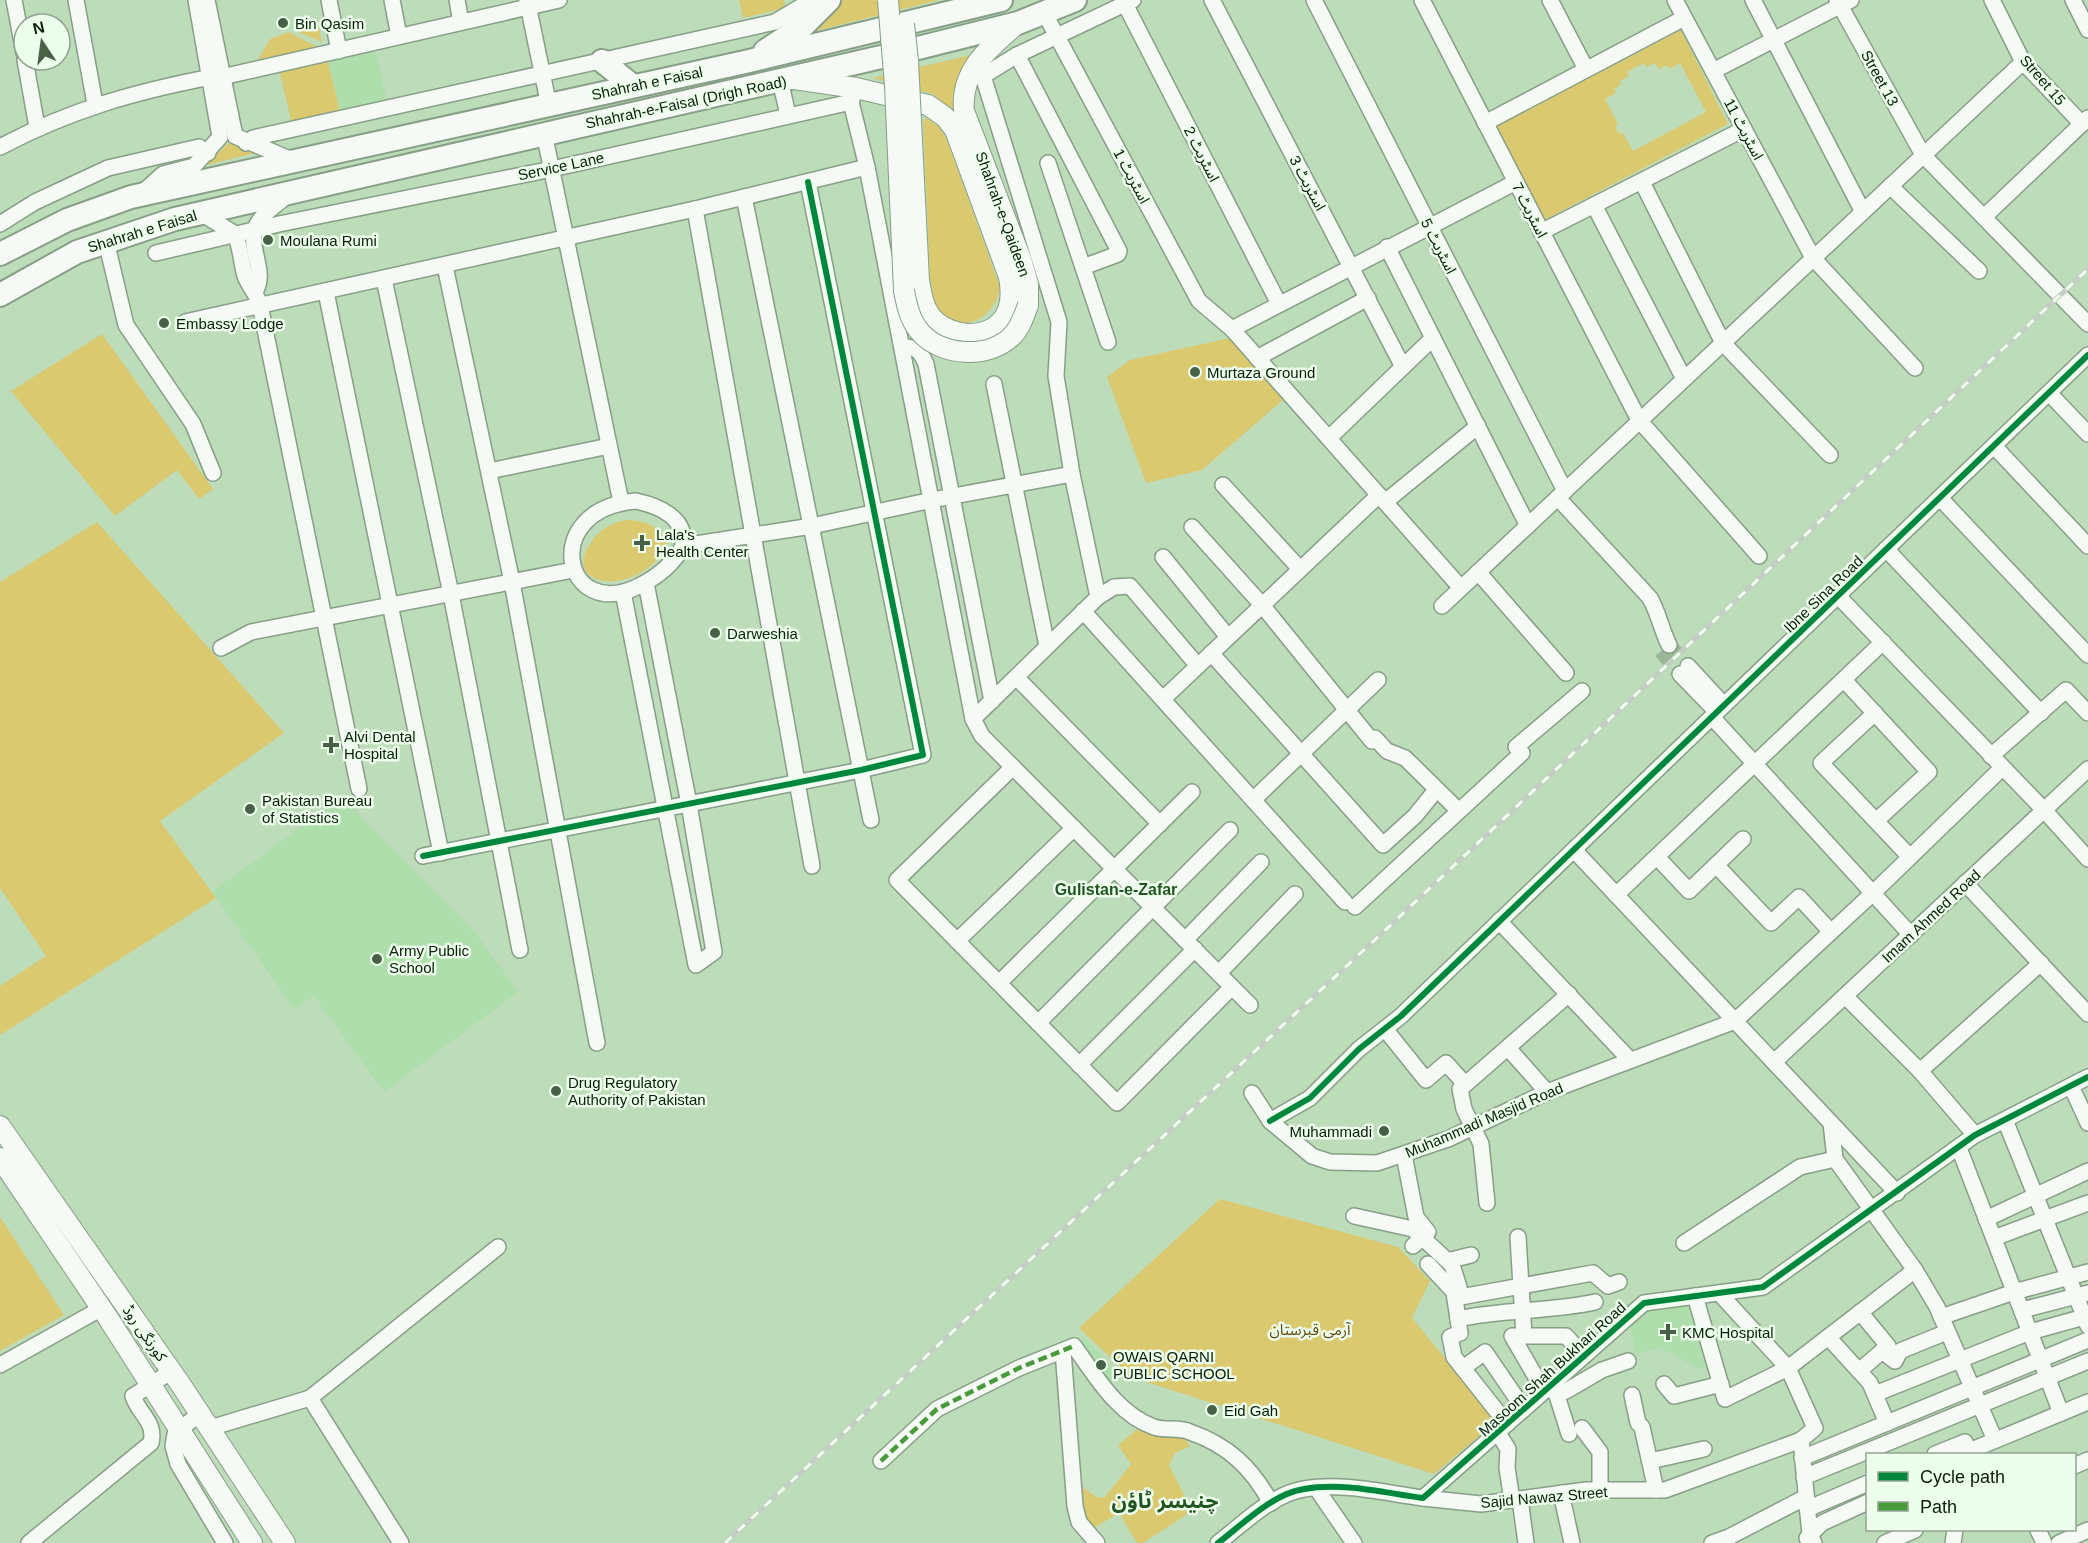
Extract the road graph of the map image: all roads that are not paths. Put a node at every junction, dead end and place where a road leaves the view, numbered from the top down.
1 (76, 0) edge
2 (196, 0) edge
3 (207, 0) edge
4 (329, 0) edge
5 (392, 0) edge
6 (457, 0) edge
7 (558, 0) edge
8 (812, 0) edge
9 (829, 0) edge
10 (888, 0) edge
11 (901, 0) edge
12 (1001, 0) edge
13 (1075, 0) edge
14 (1212, 0) edge
15 (1314, 0) edge
16 (1422, 0) edge
17 (1550, 0) edge
18 (1675, 0) edge
19 (1753, 0) edge
20 (1992, 0) edge
21 (2073, 0) edge
22 (1129, 2) edge
23 (1843, 2) edge
24 (527, 3) edge
25 (973, 3) edge
26 (1045, 14) junction
27 (1684, 18) junction
28 (461, 22) junction
29 (1018, 23) junction
30 (2088, 30) edge
31 (399, 36) junction
32 (1057, 36) junction
33 (1774, 40) junction
34 (339, 51) junction
35 (1017, 56) junction
36 (602, 61) junction
37 (745, 62) junction
38 (2023, 62) junction
39 (1586, 69) junction
40 (1713, 71) junction
41 (27, 72) edge
42 (542, 74) junction
43 (216, 77) junction
44 (785, 80) junction
45 (633, 86) junction
46 (854, 95) junction
47 (95, 104) junction
48 (549, 106) junction
49 (788, 115) junction
50 (2085, 121) edge
51 (1485, 123) junction
52 (37, 127) junction
53 (1744, 129) junction
54 (544, 133) junction
55 (246, 143) junction
56 (0, 147) edge
57 (208, 153) junction
58 (1923, 155) junction
59 (295, 161) junction
60 (1048, 162) dead end
61 (867, 167) junction
62 (552, 169) junction
63 (808, 182) junction
64 (1516, 182) junction
65 (1642, 182) junction
66 (1890, 186) junction
67 (293, 191) junction
68 (141, 194) junction
69 (744, 197) junction
70 (1594, 205) junction
71 (695, 209) junction
72 (1863, 212) junction
73 (201, 213) junction
74 (1983, 217) junction
75 (0, 224) edge
76 (1429, 226) junction
77 (255, 230) junction
78 (1541, 232) junction
79 (235, 234) junction
80 (566, 238) junction
81 (106, 241) junction
82 (1387, 248) junction
83 (156, 253) dead end
84 (0, 254) edge
85 (1813, 258) junction
86 (445, 266) junction
87 (1351, 266) junction
88 (1083, 267) junction
89 (1979, 271) dead end
90 (384, 279) junction
91 (326, 292) junction
92 (0, 295) edge
93 (258, 298) junction
94 (1368, 298) junction
95 (1279, 304) junction
96 (185, 322) dead end
97 (2088, 324) edge
98 (1232, 329) junction
99 (1433, 338) junction
100 (1108, 342) dead end
101 (1723, 343) junction
102 (903, 347) junction
103 (2088, 356) edge
104 (1257, 358) junction
105 (1403, 367) junction
106 (1915, 368) dead end
107 (1684, 379) junction
108 (994, 384) dead end
109 (2049, 393) junction
110 (1639, 420) junction
111 (1478, 426) junction
112 (2088, 434) edge
113 (1329, 438) junction
114 (609, 446) junction
115 (1994, 446) junction
116 (1830, 455) dead end
117 (489, 471) junction
118 (213, 473) dead end
119 (1072, 474) junction
120 (1017, 484) junction
121 (1223, 485) dead end
122 (1561, 494) junction
123 (952, 496) junction
124 (1382, 498) junction
125 (1940, 498) junction
126 (932, 500) junction
127 (621, 502) junction
128 (873, 515) junction
129 (812, 526) junction
130 (1528, 526) junction
131 (1192, 527) dead end
132 (752, 536) junction
133 (683, 546) junction
134 (2088, 546) edge
135 (1886, 549) junction
136 (1759, 556) dead end
137 (1163, 557) dead end
138 (1300, 569) junction
139 (573, 570) junction
140 (1478, 572) junction
141 (512, 582) junction
142 (646, 583) junction
143 (1461, 588) junction
144 (623, 592) junction
145 (451, 594) junction
146 (1838, 596) junction
147 (1098, 597) junction
148 (392, 605) junction
149 (1262, 605) junction
150 (1442, 606) dead end
151 (1083, 611) junction
152 (324, 618) junction
153 (1228, 637) junction
154 (1883, 642) junction
155 (1047, 646) junction
156 (221, 648) dead end
157 (1665, 648) tunnel mouth
158 (1211, 653) junction
159 (2088, 655) edge
160 (1198, 666) junction
161 (1684, 670) tunnel mouth
162 (1566, 673) dead end
163 (1016, 678) junction
164 (1378, 680) dead end
165 (1844, 680) junction
166 (1582, 690) dead end
167 (1162, 699) junction
168 (992, 701) junction
169 (1346, 710) junction
170 (1718, 712) junction
171 (2088, 712) edge
172 (1875, 713) junction
173 (2041, 713) junction
174 (973, 719) junction
175 (1301, 753) junction
176 (1996, 762) junction
177 (1755, 765) junction
178 (1013, 767) junction
179 (861, 770) junction
180 (2087, 772) edge
181 (796, 783) junction
182 (359, 789) dead end
183 (1436, 790) junction
184 (1192, 792) dead end
185 (1253, 800) junction
186 (689, 804) junction
187 (666, 808) junction
188 (1458, 810) junction
189 (2044, 810) junction
190 (872, 820) dead end
191 (1876, 821) junction
192 (1160, 824) junction
193 (1074, 828) junction
194 (558, 829) junction
195 (1230, 830) dead end
196 (1743, 839) dead end
197 (499, 841) junction
198 (1574, 850) junction
199 (441, 853) junction
200 (423, 856) dead end
201 (1657, 857) junction
202 (1910, 857) junction
203 (2088, 859) edge
204 (1261, 862) dead end
205 (1716, 865) junction
206 (812, 866) dead end
207 (1115, 869) junction
208 (1965, 884) junction
209 (1873, 893) junction
210 (1295, 894) dead end
211 (1616, 895) junction
212 (1153, 907) junction
213 (1498, 921) junction
214 (1831, 932) junction
215 (1911, 935) junction
216 (957, 941) junction
217 (1190, 944) junction
218 (520, 950) dead end
219 (2041, 963) junction
220 (1219, 973) junction
221 (999, 983) junction
222 (1232, 987) junction
223 (1569, 994) junction
224 (1845, 996) junction
225 (1250, 1005) dead end
226 (2088, 1014) edge
227 (1735, 1021) junction
228 (1038, 1023) junction
229 (1385, 1029) junction
230 (597, 1043) dead end
231 (1508, 1048) junction
232 (1630, 1060) junction
233 (1774, 1062) junction
234 (1079, 1065) junction
235 (1920, 1071) junction
236 (2088, 1077) edge
237 (1465, 1084) junction
238 (2071, 1086) junction
239 (1547, 1092) junction
240 (1252, 1093) dead end
241 (2005, 1120) junction
242 (1270, 1121) junction
243 (1831, 1123) junction
244 (2088, 1123) edge
245 (0, 1126) edge
246 (1474, 1126) junction
247 (1976, 1135) junction
248 (1959, 1148) junction
249 (1404, 1155) junction
250 (0, 1158) edge
251 (1835, 1159) junction
252 (2088, 1171) edge
253 (1897, 1193) junction
254 (2036, 1196) junction
255 (1487, 1203) dead end
256 (2088, 1203) edge
257 (1872, 1210) junction
258 (1354, 1216) dead end
259 (1986, 1219) junction
260 (2046, 1220) junction
261 (1518, 1238) dead end
262 (1994, 1238) junction
263 (1418, 1242) junction
264 (1684, 1243) dead end
265 (498, 1248) dead end
266 (1471, 1255) dead end
267 (1428, 1264) dead end
268 (1452, 1265) junction
269 (1915, 1270) junction
270 (2088, 1272) edge
271 (2068, 1276) junction
272 (1619, 1282) dead end
273 (1522, 1286) junction
274 (2014, 1292) junction
275 (1719, 1293) junction
276 (2082, 1294) edge
277 (1455, 1295) junction
278 (1695, 1296) junction
279 (1595, 1302) dead end
280 (102, 1308) junction
281 (1523, 1310) junction
282 (2022, 1310) junction
283 (1860, 1312) junction
284 (1458, 1319) junction
285 (2087, 1320) edge
286 (1944, 1324) junction
287 (2030, 1332) junction
288 (1524, 1336) junction
289 (1828, 1337) junction
290 (2088, 1340) edge
291 (1063, 1351) junction
292 (1882, 1351) junction
293 (1584, 1356) junction
294 (1960, 1359) junction
295 (2040, 1359) junction
296 (1628, 1361) dead end
297 (2088, 1361) edge
298 (0, 1365) edge
299 (1463, 1368) junction
300 (1788, 1368) junction
301 (172, 1371) junction
302 (1859, 1371) junction
303 (2047, 1376) junction
304 (1664, 1384) dead end
305 (1721, 1384) junction
306 (151, 1385) junction
307 (1972, 1388) junction
308 (1551, 1389) junction
309 (1875, 1394) junction
310 (1632, 1395) dead end
311 (310, 1398) junction
312 (2088, 1402) edge
313 (1979, 1403) junction
314 (1524, 1409) junction
315 (2061, 1413) junction
316 (205, 1420) junction
317 (1887, 1423) junction
318 (1502, 1428) junction
319 (178, 1429) junction
320 (1801, 1440) junction
321 (1995, 1440) junction
322 (1704, 1449) dead end
323 (174, 1452) junction
324 (1940, 1453) edge
325 (1966, 1453) edge
326 (140, 1455) junction
327 (1802, 1458) junction
328 (881, 1461) dead end
329 (1650, 1461) junction
330 (1804, 1477) junction
331 (1866, 1484) edge
332 (1316, 1488) junction
333 (1600, 1490) junction
334 (1656, 1490) junction
335 (1561, 1493) junction
336 (1424, 1498) junction
337 (1516, 1499) junction
338 (1271, 1503) junction
339 (1807, 1503) junction
340 (1866, 1503) edge
341 (1912, 1531) edge
342 (2082, 1536) edge
343 (1809, 1540) edge
344 (1225, 1541) edge
345 (29, 1543) edge
346 (225, 1543) edge
347 (252, 1543) edge
348 (285, 1543) edge
349 (401, 1543) edge
350 (1097, 1543) edge
351 (1354, 1543) edge
352 (1526, 1543) edge
353 (1572, 1543) edge
354 (1712, 1543) edge
355 (1885, 1543) edge
356 (2059, 1543) edge

1 - 47 street
2 - 43 street
3 - 43 street
4 - 34 street
5 - 31 street
6 - 28 street
7 - 24 street
8 - 36 street
9 - 37 highway
10 - 29 main road, Shahrah-e-Qaideen, bridge
11 - 46 main road, Shahrah-e-Qaideen, bridge
12 - 25 highway, Shahrah-e-Faisal (Drigh Road)
13 - 26 highway, Shahrah-e-Faisal (Drigh Road)
14 - 87 street, اسٹریٹ 3
15 - 76 street, اسٹریٹ 5
16 - 51 street, اسٹریٹ 7
17 - 39 street
18 - 27 street, اسٹریٹ 11
19 - 33 street
20 - 38 street, Street 15
21 - 30 street
22 - 32 street
22 - 95 street, اسٹریٹ 2
23 - 33 street
23 - 58 street, Street 13
24 - 28 street
24 - 42 street
25 - 37 highway, Shahrah-e-Faisal (Drigh Road)
26 - 29 highway, Shahrah-e-Faisal (Drigh Road)
26 - 32 street, اسٹریٹ 1
27 - 39 street
27 - 40 street, اسٹریٹ 11
28 - 31 street
29 - 44 highway, Shahrah-e-Faisal (Drigh Road)
31 - 34 street
32 - 35 street
32 - 98 street, اسٹریٹ 1
33 - 40 street
33 - 72 street
34 - 43 street
35 - 88 street
35 - 119 street
36 - 42 street
36 - 45 highway
37 - 45 highway, Shahrah e Faisal
38 - 50 street, Street 15
38 - 58 street
39 - 51 street
40 - 53 street, اسٹریٹ 11
41 - 52 street
42 - 48 street
42 - 55 street
43 - 47 street
43 - 55 street
43 - 57 street
44 - 46 main road, Shahrah-e-Qaideen
44 - 49 street
44 - 54 highway, Shahrah-e-Faisal (Drigh Road)
45 - 48 highway, Shahrah e Faisal
46 - 49 street, Service Lane
46 - 61 street
47 - 52 street
48 - 59 highway
49 - 62 street, Service Lane
50 - 74 street
51 - 64 street, اسٹریٹ 7
52 - 56 street
53 - 65 street
53 - 85 street, اسٹریٹ 11
54 - 62 street
54 - 67 highway, Shahrah-e-Faisal (Drigh Road)
55 - 59 street
57 - 68 street
57 - 75 street
58 - 66 street
58 - 74 street, Street 13
59 - 68 highway
60 - 88 street
61 - 63 street
61 - 102 street
62 - 77 street, Service Lane
62 - 80 street
63 - 69 street
63 - 128 street
64 - 76 street
64 - 78 street, اسٹریٹ 7
65 - 70 street
65 - 101 street
66 - 72 street
66 - 89 street
67 - 73 highway, Shahrah e Faisal
67 - 77 street
68 - 84 highway
69 - 71 street
69 - 129 street
70 - 78 street
70 - 107 street
71 - 80 street
71 - 132 street
72 - 85 street
73 - 79 street
73 - 81 highway, Shahrah e Faisal
74 - 97 street, Street 13
76 - 82 street
76 - 122 street, اسٹریٹ 5
77 - 79 street, Service Lane
77 - 93 street
78 - 110 street, اسٹریٹ 7
79 - 83 street, Service Lane
79 - 93 street
80 - 86 street
80 - 114 street
81 - 92 highway, Shahrah e Faisal
81 - 118 street
82 - 87 street
82 - 99 street
85 - 101 street
85 - 106 street, اسٹریٹ 11
86 - 90 street
86 - 117 street
87 - 94 street, اسٹریٹ 3
87 - 95 street
88 - 100 street
90 - 91 street
90 - 145 street
91 - 93 street
91 - 148 street
93 - 96 street
93 - 152 street
94 - 104 street
94 - 105 street, اسٹریٹ 3
95 - 98 street
98 - 104 street, اسٹریٹ 1
99 - 105 street
99 - 111 street
101 - 107 street
101 - 116 street
102 - 123 street
102 - 126 street
103 - 109 street, Ibne Sina Road
104 - 113 street, اسٹریٹ 1
105 - 113 street
107 - 110 street
108 - 120 street
109 - 112 street
109 - 115 street, Ibne Sina Road
110 - 122 street
110 - 136 street, اسٹریٹ 7
111 - 124 street
111 - 130 street
113 - 124 street, اسٹریٹ 1
114 - 117 street
114 - 127 street
115 - 125 street, Ibne Sina Road
115 - 134 street
117 - 141 street
119 - 120 street
119 - 147 street
120 - 123 street
120 - 155 street
121 - 138 street
122 - 130 street
122 - 157 street, اسٹریٹ 5
123 - 126 street
123 - 168 street
124 - 138 street
124 - 143 street, اسٹریٹ 1
125 - 135 street, Ibne Sina Road
125 - 159 street
126 - 128 street
126 - 174 street
127 - 133 street
127 - 139 street
128 - 129 street
128 - 179 street
129 - 132 street
129 - 179 street
130 - 140 street
131 - 149 street
132 - 133 street
132 - 181 street
133 - 142 street
135 - 146 street, Ibne Sina Road
135 - 173 street
137 - 153 street
138 - 149 street
139 - 141 street
139 - 144 street
140 - 143 street
140 - 162 street
141 - 145 street
141 - 194 street
142 - 144 street
142 - 186 street
143 - 150 street
144 - 187 street
145 - 148 street
145 - 197 street
146 - 154 street
146 - 170 street, Ibne Sina Road
147 - 151 street
147 - 160 street
148 - 152 street
148 - 199 street
149 - 153 street
149 - 169 street
151 - 155 street
151 - 167 street
152 - 156 street
152 - 182 street
153 - 158 street
154 - 165 street
154 - 176 street
155 - 163 street
158 - 160 street
158 - 175 street
160 - 167 street
161 - 170 street
163 - 168 street
163 - 192 street
164 - 169 street
165 - 172 street
165 - 177 street
166 - 188 street
167 - 185 street
168 - 174 street
169 - 175 street
169 - 183 street
170 - 177 street
170 - 198 street, Ibne Sina Road
171 - 173 street
172 - 191 street
172 - 191 street
173 - 176 street
174 - 178 street
175 - 183 street
175 - 185 street
176 - 189 street
176 - 202 street
177 - 201 street
177 - 209 street
178 - 193 street
178 - 216 street
179 - 181 street
179 - 190 street
180 - 189 street, Imam Ahmed Road
181 - 186 street
181 - 206 street
183 - 188 street
184 - 192 street
185 - 188 street
186 - 187 street
186 - 187 street
187 - 194 street
189 - 203 street
189 - 208 street, Imam Ahmed Road
191 - 202 street
192 - 207 street
193 - 207 street
193 - 216 street
194 - 197 street
194 - 230 street
195 - 212 street
196 - 205 street
197 - 199 street
197 - 218 street
198 - 211 street
198 - 213 street, Ibne Sina Road
199 - 200 street
201 - 205 street
201 - 211 street
202 - 209 street
204 - 217 street
205 - 214 street
207 - 212 street
207 - 221 street
208 - 215 street, Imam Ahmed Road
208 - 219 street
209 - 214 street
209 - 215 street
210 - 220 street
211 - 227 street
212 - 217 street
212 - 228 street
213 - 223 street
213 - 229 street, Ibne Sina Road
214 - 227 street
215 - 224 street, Imam Ahmed Road
216 - 221 street
217 - 220 street
217 - 234 street
219 - 226 street
219 - 235 street
220 - 222 street
221 - 228 street
222 - 225 street
222 - 234 street
223 - 231 street
223 - 232 street
224 - 233 street, Imam Ahmed Road
224 - 235 street
227 - 232 street, Muhammadi Masjid Road
227 - 233 street
228 - 234 street
229 - 237 street
229 - 242 street, Ibne Sina Road
231 - 237 street
231 - 239 street
232 - 239 street, Muhammadi Masjid Road
233 - 243 street
235 - 247 street
236 - 238 street, Masoom Shah Bukhari Road
237 - 246 street
238 - 241 street, Masoom Shah Bukhari Road
238 - 244 street
239 - 246 street, Muhammadi Masjid Road
240 - 242 street, Muhammadi Masjid Road
241 - 247 street, Masoom Shah Bukhari Road
241 - 254 street
242 - 249 street, Muhammadi Masjid Road
243 - 251 street
243 - 253 street
245 - 301 main road, کورنگی روڈ
246 - 249 street, Muhammadi Masjid Road
246 - 255 street
247 - 248 street, Masoom Shah Bukhari Road
248 - 253 street, Masoom Shah Bukhari Road
248 - 259 street
249 - 263 street
250 - 280 main road, کورنگی روڈ
251 - 257 street
251 - 264 street
252 - 254 street
253 - 257 street, Masoom Shah Bukhari Road
254 - 259 street
254 - 260 street
256 - 260 street
257 - 269 street
257 - 275 street, Masoom Shah Bukhari Road
258 - 263 street
259 - 262 street
260 - 262 street
260 - 271 street
261 - 273 street
262 - 274 street
263 - 268 street
265 - 311 street
266 - 268 street
267 - 277 street
268 - 277 street
269 - 283 street
269 - 286 street
270 - 271 street
271 - 274 street
271 - 276 street
272 - 273 street
273 - 277 street
273 - 281 street
274 - 282 street
274 - 286 street
275 - 278 street, Masoom Shah Bukhari Road
275 - 300 street
276 - 282 street
276 - 285 street
277 - 284 street
278 - 293 street, Masoom Shah Bukhari Road
278 - 305 street
279 - 281 street
280 - 298 street
280 - 306 main road, کورنگی روڈ
281 - 284 street
281 - 288 street
282 - 287 street
283 - 289 street
283 - 292 street
284 - 299 street
285 - 287 street
286 - 292 street
286 - 294 street
287 - 294 street
287 - 295 street
288 - 293 street
288 - 308 street
289 - 300 street
289 - 302 street
290 - 295 street
291 - 328 street
291 - 338 street
291 - 350 street
292 - 302 street
293 - 308 street, Masoom Shah Bukhari Road
294 - 307 street
294 - 309 street
295 - 303 street
295 - 307 street
296 - 308 street
297 - 303 street
299 - 314 street
299 - 318 street
300 - 305 street
300 - 320 street
301 - 306 street
301 - 316 main road, کورنگی روڈ
302 - 309 street
303 - 313 street
303 - 315 street
304 - 305 street
306 - 319 main road, کورنگی روڈ
306 - 326 street
307 - 313 street
307 - 317 street
308 - 314 street, Masoom Shah Bukhari Road
308 - 333 street
309 - 317 street
310 - 329 street
311 - 316 street
311 - 349 street
312 - 315 street
313 - 321 street
313 - 330 street
314 - 318 street, Masoom Shah Bukhari Road
315 - 321 street
316 - 319 street
316 - 348 main road, کورنگی روڈ
317 - 327 street
318 - 336 street, Masoom Shah Bukhari Road
318 - 337 street
319 - 323 street
319 - 347 main road, کورنگی روڈ
320 - 327 street
320 - 334 street, Sajid Nawaz Street
321 - 325 street
322 - 329 street
323 - 326 street
323 - 346 street
324 - 325 street
326 - 345 street
327 - 330 street
329 - 334 street
330 - 339 street
331 - 339 street
332 - 336 street
332 - 338 street
332 - 351 street
333 - 334 street, Sajid Nawaz Street
333 - 335 street, Sajid Nawaz Street
335 - 337 street, Sajid Nawaz Street
335 - 353 street
336 - 337 street, Sajid Nawaz Street
337 - 352 street
338 - 344 street
339 - 343 street
339 - 354 street
340 - 343 street
341 - 355 street
342 - 356 street

